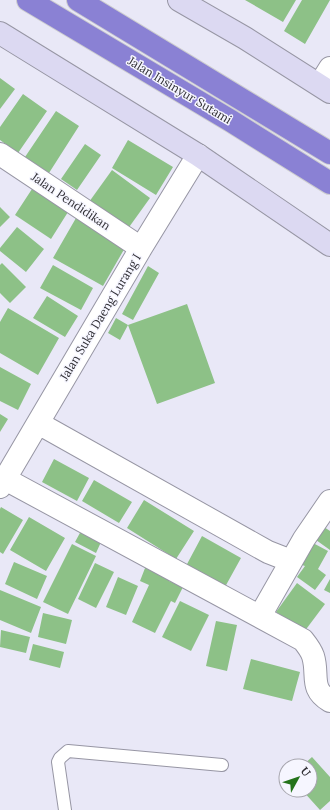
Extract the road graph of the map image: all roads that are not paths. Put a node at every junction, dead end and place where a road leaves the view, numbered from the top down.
1 (28, 0) edge
2 (78, 0) edge
3 (179, 0) edge
4 (0, 33) edge
5 (327, 81) edge
6 (330, 153) edge
7 (0, 154) edge
8 (198, 155) junction
9 (330, 183) edge
10 (330, 245) edge
11 (141, 248) junction
12 (38, 423) junction
13 (2, 483) edge
14 (330, 501) edge
15 (291, 562) junction
16 (260, 616) junction
17 (330, 701) edge
18 (222, 764) dead end
19 (65, 810) edge

1 - 9 highway, Jalan Insinyur Sutami
2 - 6 highway, Jalan Insinyur Sutami
3 - 5 street
4 - 8 street
7 - 11 street, Jalan Pendidikan
8 - 10 street
8 - 11 street, Jalan Suka Daeng Lurang I
11 - 12 street, Jalan Suka Daeng Lurang I
12 - 13 street, Jalan Suka Daeng Lurang I
12 - 15 street
13 - 16 street
14 - 15 street
15 - 16 street
16 - 17 street
18 - 19 lane

